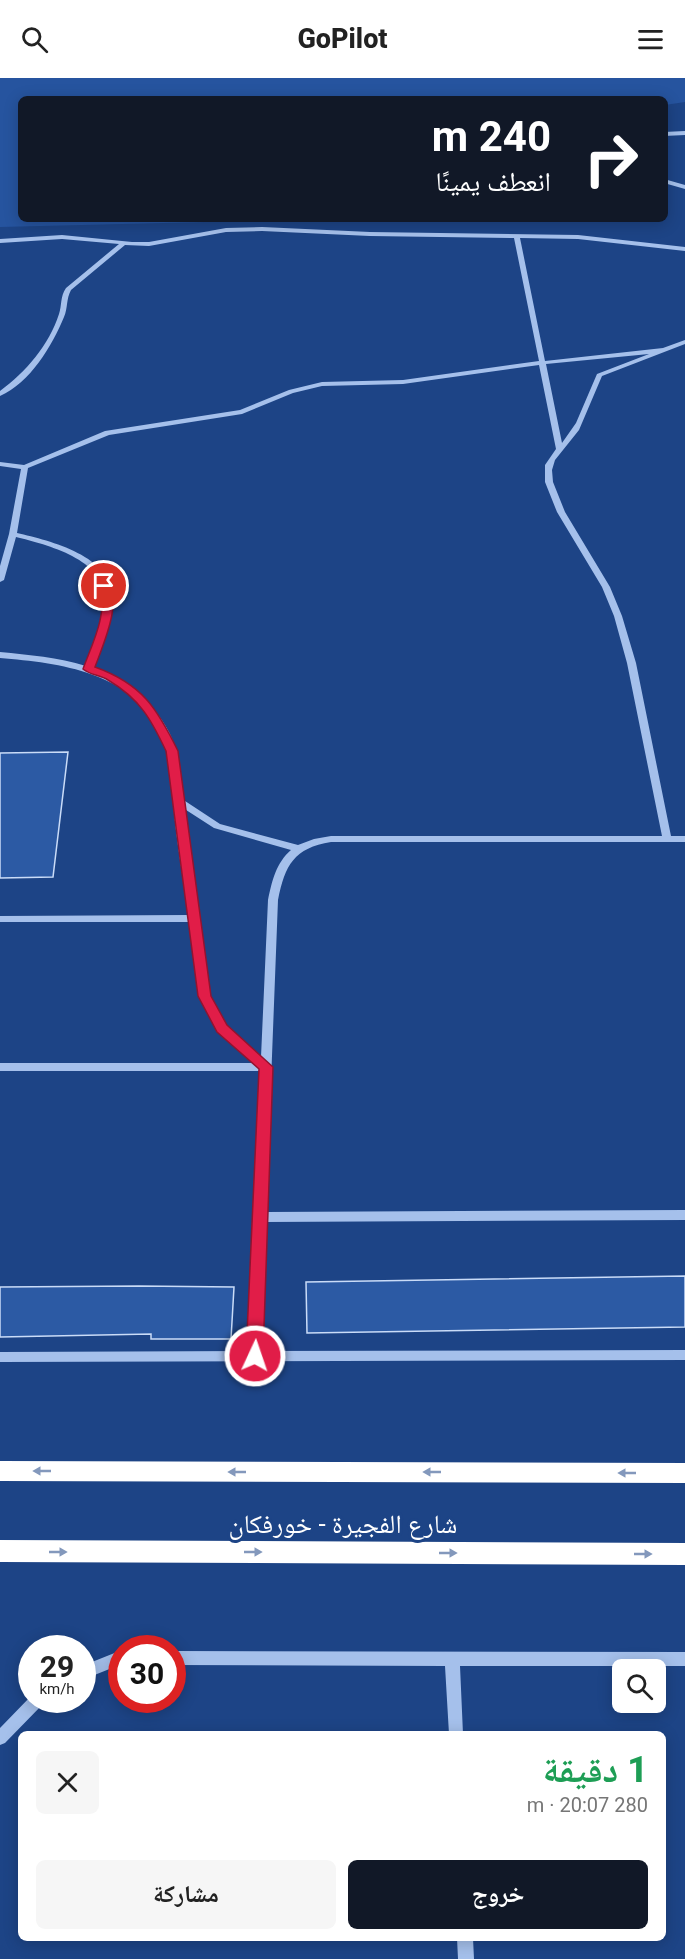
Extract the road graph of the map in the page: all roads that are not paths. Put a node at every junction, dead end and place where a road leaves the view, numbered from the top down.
1 (685, 133) edge
2 (668, 134) edge
3 (668, 182) edge
4 (685, 187) edge
5 (516, 235) junction
6 (0, 242) edge
7 (124, 243) junction
8 (685, 249) edge
9 (685, 342) edge
10 (664, 350) junction
11 (542, 363) junction
12 (0, 394) edge
13 (560, 449) junction
14 (0, 464) edge
15 (25, 467) junction
16 (13, 534) junction
17 (0, 580) edge
18 (0, 655) edge
19 (89, 669) junction
20 (177, 801) junction
21 (667, 839) junction
22 (685, 839) edge
23 (297, 848) junction
24 (193, 918) junction
25 (0, 920) edge
26 (0, 1067) edge
27 (266, 1067) junction
28 (685, 1215) edge
29 (261, 1217) junction
30 (685, 1355) edge
31 (255, 1356) junction
32 (0, 1357) edge
33 (0, 1471) edge
34 (685, 1473) edge
35 (0, 1551) edge
36 (685, 1554) edge
37 (186, 1658) edge
38 (452, 1658) junction
39 (685, 1659) edge
40 (24, 1713) edge
41 (456, 1731) edge
42 (0, 1738) edge
43 (465, 1941) edge
44 (466, 1959) edge

1 - 2 street
3 - 4 street
5 - 7 street
5 - 8 street
5 - 11 street
6 - 7 street
7 - 12 street
9 - 10 street
10 - 11 street
10 - 13 street
11 - 13 street
11 - 15 street
13 - 21 street
14 - 15 street
15 - 16 street
16 - 17 street
16 - 19 street
18 - 19 street
19 - 20 street
20 - 23 street
20 - 24 street
21 - 22 street
21 - 23 street
23 - 27 street
24 - 25 street
24 - 27 street
26 - 27 street
27 - 29 street
28 - 29 street
29 - 31 street
30 - 31 street
31 - 32 street
34 -> 33 highway
35 -> 36 highway, شارع الفجيرة - خورفكان
37 - 38 street
38 - 39 street
38 - 41 street
40 - 42 street
43 - 44 street

